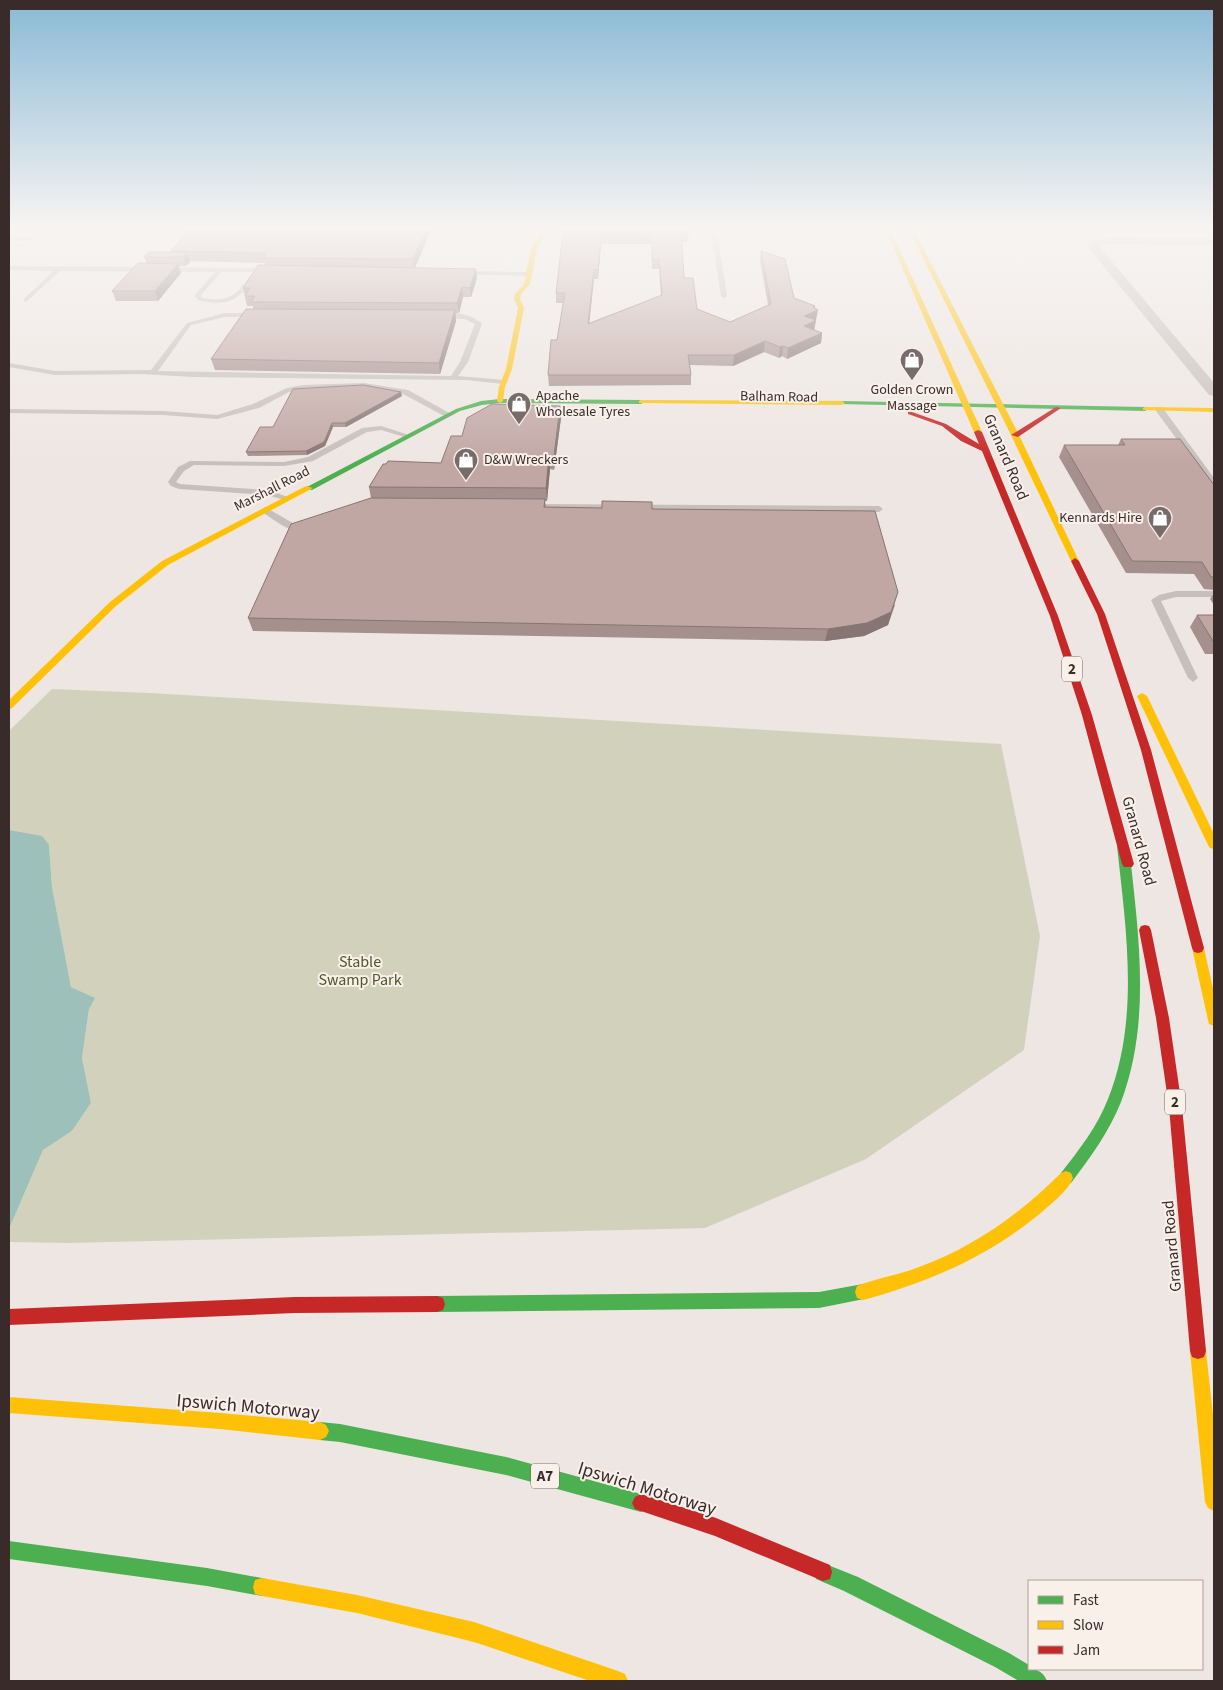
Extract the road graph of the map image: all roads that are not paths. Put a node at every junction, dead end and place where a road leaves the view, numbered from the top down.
1 (519, 305) edge
2 (921, 305) edge
3 (949, 305) edge
4 (1140, 305) edge
5 (264, 315) edge
6 (428, 316) edge
7 (9, 365) edge
8 (153, 372) junction
9 (453, 378) junction
10 (504, 382) junction
11 (1214, 392) edge
12 (500, 401) junction
13 (590, 402) junction
14 (1000, 407) junction
15 (968, 408) junction
16 (1058, 408) junction
17 (1159, 409) junction
18 (1214, 410) edge
19 (9, 411) edge
20 (910, 413) junction
21 (449, 415) junction
22 (1015, 435) junction
23 (408, 436) junction
24 (986, 450) junction
25 (1214, 484) edge
26 (285, 499) junction
27 (522, 506) edge
28 (879, 509) dead end
29 (265, 510) junction
30 (314, 523) edge
31 (1214, 594) edge
32 (1101, 614) junction
33 (1193, 678) dead end
34 (9, 706) edge
35 (1213, 842) edge
36 (1123, 846) junction
37 (1214, 1020) edge
38 (9, 1317) edge
39 (9, 1405) edge
40 (1214, 1502) edge
41 (9, 1550) edge
42 (618, 1681) edge
43 (1037, 1681) edge

1 - 10 main road
2 - 15 main road, Granard Road / 2
3 - 14 main road, Granard Road
4 - 11 street
5 - 8 lane
6 - 9 lane
7 - 8 lane
8 - 9 lane
9 - 10 lane
10 - 12 main road
12 - 13 main road, Balham Road
12 - 21 main road, Marshall Road
13 - 15 main road, Balham Road
13 - 20 main road, Balham Road
14 - 15 main road, Balham Road
14 - 16 main road, Balham Road
14 - 22 main road, Granard Road
15 - 20 main road, Balham Road
15 - 24 main road, Granard Road / 2
16 - 17 main road, Balham Road
16 - 22 main road
17 - 18 main road, Balham Road
17 - 25 lane
19 - 21 lane
20 - 24 main road
21 - 23 main road, Marshall Road
22 - 32 main road, Granard Road
23 - 26 main road, Marshall Road
23 - 26 lane
24 - 36 main road, Granard Road / 2
26 - 29 main road, Marshall Road
27 - 28 lane
29 - 30 lane
29 - 34 main road, Marshall Road
31 - 33 lane
32 - 35 main road
32 - 37 main road, Granard Road
36 - 38 main road
36 - 40 main road, Granard Road / 2
39 - 43 main road, Ipswich Motorway / A7
41 - 42 main road

